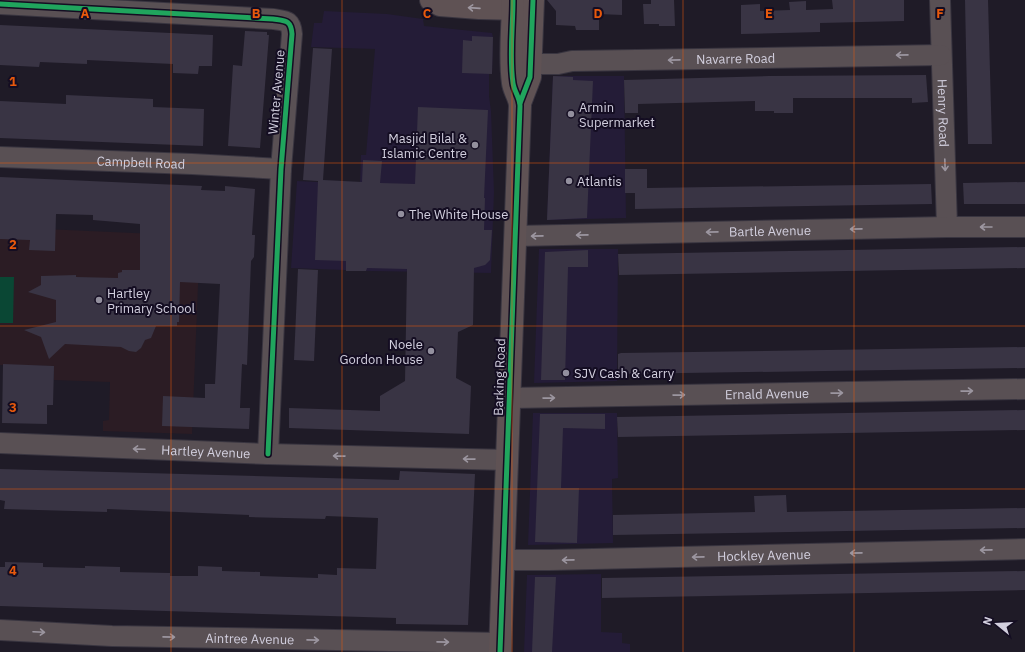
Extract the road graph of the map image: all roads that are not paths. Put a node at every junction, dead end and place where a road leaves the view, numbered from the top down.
1 (431, 0) edge
2 (940, 0) edge
3 (0, 4) edge
4 (523, 5) edge
5 (941, 55) junction
6 (531, 64) junction
7 (520, 103) junction
8 (0, 157) edge
9 (281, 168) junction
10 (947, 227) junction
11 (1025, 227) edge
12 (516, 236) junction
13 (1025, 389) edge
14 (510, 398) junction
15 (0, 443) edge
16 (268, 454) junction
17 (508, 460) junction
18 (1025, 549) edge
19 (504, 560) junction
20 (0, 630) edge
21 (500, 647) edge

4 -> 1 main road
2 - 5 street, Henry Road
3 - 9 street, Winter Avenue
4 - 6 main road, Barking Road
4 - 7 main road, Barking Road
5 -> 6 street, Navarre Road
5 -> 10 street, Henry Road
6 - 7 main road, Barking Road
7 - 12 main road, Barking Road
8 - 9 street, Campbell Road
9 - 16 street, Winter Avenue
11 -> 10 street, Bartle Avenue
10 -> 12 street, Bartle Avenue
12 - 14 main road, Barking Road
14 -> 13 street, Ernald Avenue
14 - 17 main road, Barking Road
16 -> 15 street, Hartley Avenue
17 -> 16 street, Hartley Avenue
17 - 19 main road, Barking Road
18 -> 19 street, Hockley Avenue
19 - 21 main road, Barking Road
20 -> 21 street, Aintree Avenue

